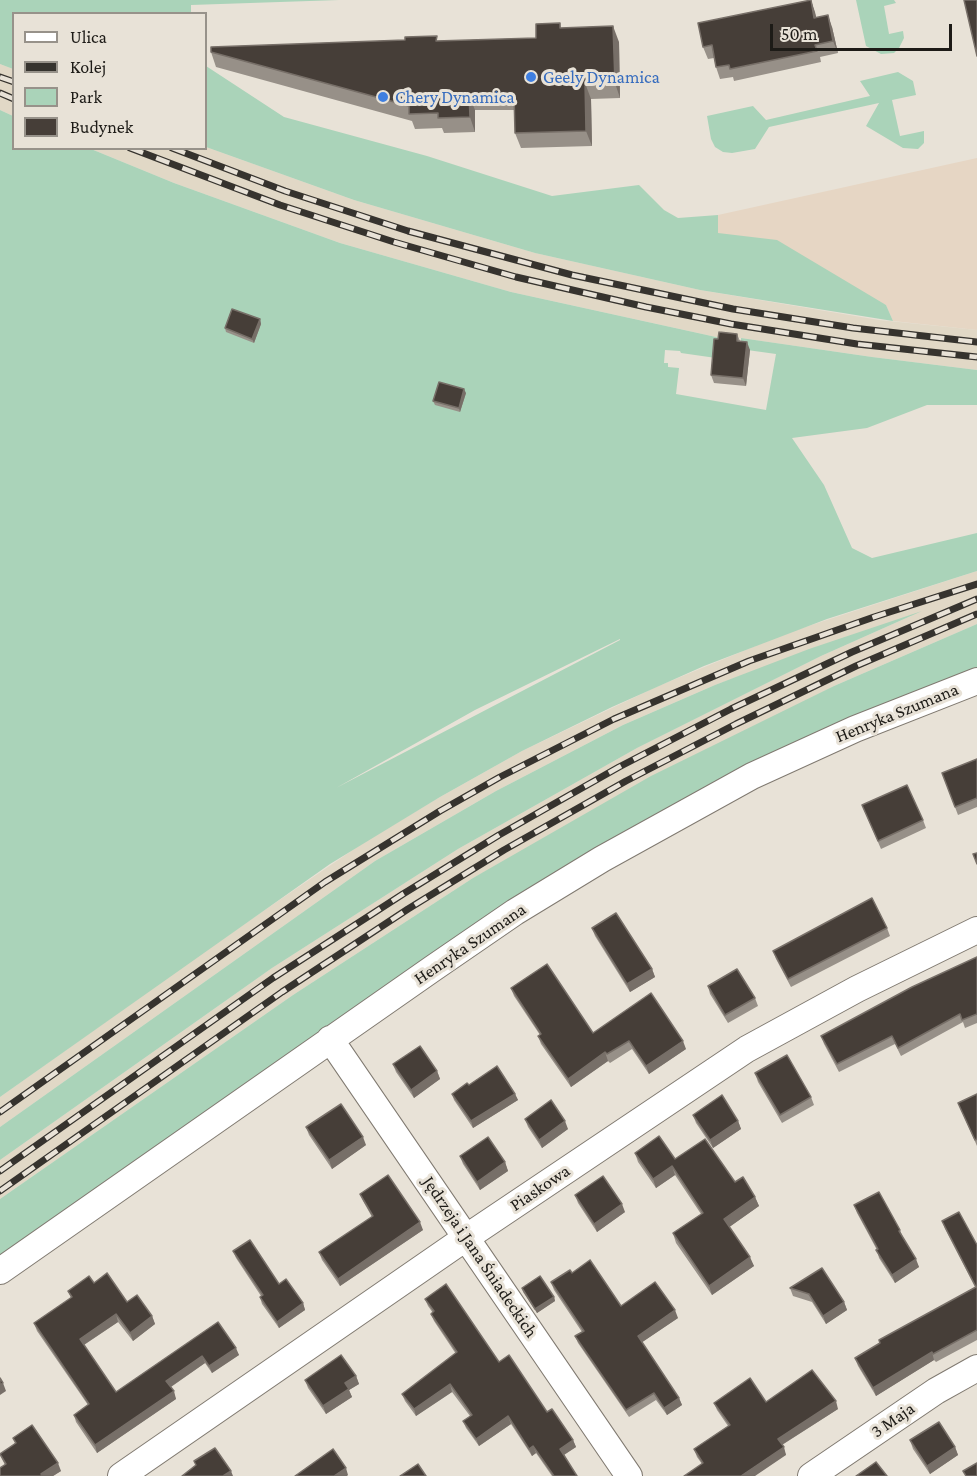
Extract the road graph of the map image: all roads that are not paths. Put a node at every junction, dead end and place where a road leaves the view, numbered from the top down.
1 (977, 681) edge
2 (977, 930) edge
3 (330, 1039) junction
4 (467, 1238) junction
5 (0, 1271) edge
6 (977, 1368) edge
7 (121, 1476) edge
8 (629, 1476) edge
9 (811, 1476) edge

1 - 3 street, Henryka Szumana
2 - 4 street, Piaskowa
3 - 4 street, Jędrzeja i Jana Śniadeckich
3 - 5 street, Henryka Szumana
4 - 7 street, Piaskowa
4 - 8 street, Jędrzeja i Jana Śniadeckich
6 - 9 street, 3 Maja

